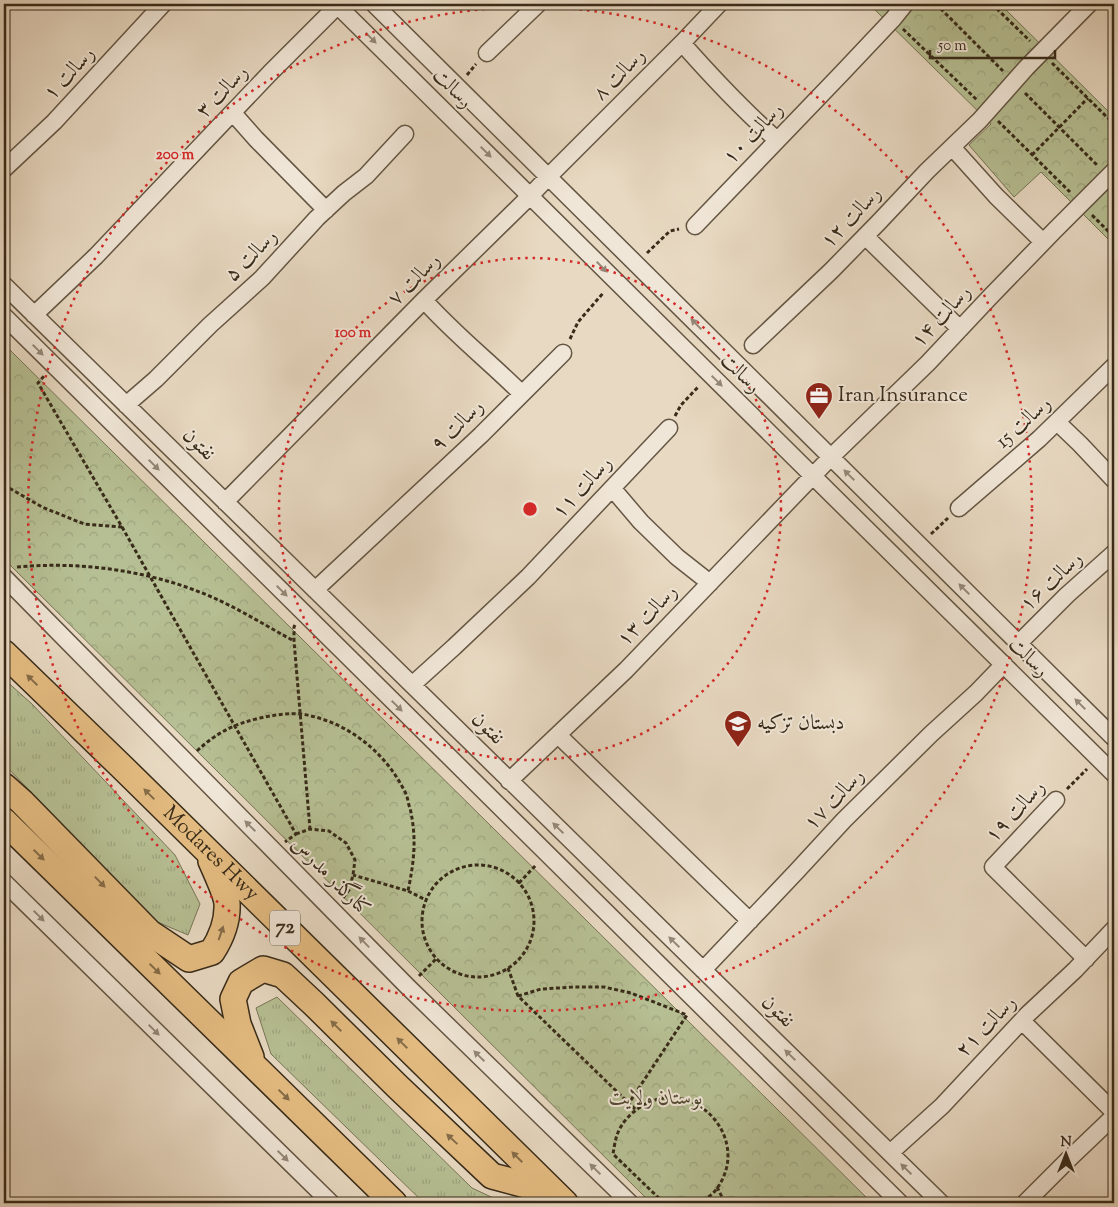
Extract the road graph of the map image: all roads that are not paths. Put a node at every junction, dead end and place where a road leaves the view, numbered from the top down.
1 (163, 4) edge
2 (374, 4) edge
3 (538, 4) edge
4 (719, 4) edge
5 (905, 4) edge
6 (1089, 4) edge
7 (337, 5) edge
8 (408, 37) junction
9 (682, 43) junction
10 (487, 53) road end
11 (388, 56) junction
12 (233, 113) junction
13 (405, 134) dead end
14 (777, 140) junction
15 (952, 147) junction
16 (4, 169) edge
17 (1114, 171) edge
18 (549, 176) junction
19 (530, 196) junction
20 (326, 210) junction
21 (695, 226) road end
22 (865, 236) junction
23 (1043, 242) junction
24 (4, 285) edge
25 (424, 300) junction
26 (34, 315) junction
27 (4, 316) edge
28 (960, 329) junction
29 (753, 345) dead end
30 (563, 353) road end
31 (1114, 366) edge
32 (522, 394) junction
33 (126, 405) junction
34 (1057, 422) junction
35 (669, 428) road end
36 (831, 457) junction
37 (813, 476) junction
38 (1114, 480) edge
39 (612, 488) junction
40 (225, 502) junction
41 (959, 508) road end
42 (273, 549) junction
43 (1114, 554) edge
44 (255, 565) junction
45 (8, 573) edge
46 (710, 582) junction
47 (315, 590) junction
48 (1019, 643) junction
49 (4, 653) edge
50 (1004, 664) junction
51 (1048, 673) junction
52 (412, 685) junction
53 (1031, 691) junction
54 (558, 735) junction
55 (1114, 738) edge
56 (1114, 774) edge
57 (510, 781) junction
58 (4, 786) edge
59 (1056, 800) road end
60 (4, 821) edge
61 (208, 852) junction
62 (599, 868) junction
63 (4, 882) edge
64 (581, 888) junction
65 (750, 921) junction
66 (1114, 929) edge
67 (1086, 958) junction
68 (703, 970) junction
69 (1022, 1021) junction
70 (255, 1067) junction
71 (1114, 1112) edge
72 (1114, 1116) edge
73 (890, 1153) junction
74 (559, 1198) edge
75 (331, 1203) edge
76 (394, 1203) edge
77 (630, 1203) edge
78 (900, 1203) edge
79 (941, 1203) edge
80 (1025, 1203) edge

1 - 16 street, رسالت ۱
2 - 8 street, رسالت
3 - 10 street
4 - 9 street, رسالت ۸
5 - 14 street, رسالت ۱۰
6 - 15 street, رسالت ۱۲
7 -> 11 street, رسالت
7 - 12 street, رسالت ۳
8 - 11 street
8 - 18 street, رسالت
9 - 14 street
9 - 18 street, رسالت ۸
11 -> 19 street, رسالت
12 - 20 street
12 - 26 street, رسالت ۳
13 - 20 street, رسالت ۵
14 - 21 street, رسالت ۱۰
15 - 22 street, رسالت ۱۲
15 - 23 street
17 - 23 street, رسالت ۱۴
18 - 19 street, رسالت ۸
36 -> 18 street, رسالت
19 - 25 street, رسالت ۷
19 -> 37 street, رسالت
20 - 33 street, رسالت ۵
22 - 28 street
22 - 29 street, رسالت ۱۲
23 - 28 street, رسالت ۱۴
24 - 26 street, نفتون
25 - 32 street
25 - 40 street, رسالت ۷
26 - 33 street, نفتون
27 -> 44 street
28 - 36 street, رسالت ۱۴
30 - 32 street, رسالت ۹
31 - 34 street, رسالت 15
32 - 47 street, رسالت ۹
33 - 40 street, نفتون
34 - 38 street
34 - 41 street, رسالت 15
35 - 39 street, رسالت ۱۱
36 - 37 street, رسالت ۱۴
48 -> 36 street, رسالت
37 - 46 street, رسالت ۱۳
37 - 50 street, رسالت
39 - 46 street
39 - 52 street, رسالت ۱۱
40 - 42 street, نفتون
42 - 44 street
42 - 47 street, نفتون
43 - 48 street, رسالت ۱۶
44 -> 64 street
77 -> 45 street, کنارگذر مدرس
46 - 54 street, رسالت ۱۳
47 - 52 street, نفتون
48 - 51 street, رسالت
61 -> 49 highway, Modares Hwy / 72
50 - 53 street, رسالت
50 - 65 street, رسالت ۱۷
51 - 53 street
55 -> 51 street, رسالت
52 - 57 street, نفتون
53 - 56 street, رسالت
54 - 57 street, رسالت ۱۳
54 - 65 street
62 -> 57 street, نفتون
58 -> 61 highway
59 - 67 street, رسالت ۱۹
60 -> 70 highway
74 -> 61 highway, Modares Hwy / 72
62 - 64 street
68 -> 62 street, نفتون
63 -> 75 street
64 - 78 street
65 - 68 street, رسالت ۱۷
66 - 67 street, رسالت ۲۱
67 - 69 street, رسالت ۲۱
73 -> 68 street, نفتون
69 - 71 street
69 - 73 street, رسالت ۲۱
74 -> 70 highway
70 -> 76 highway
72 - 80 street
79 -> 73 street, نفتون

